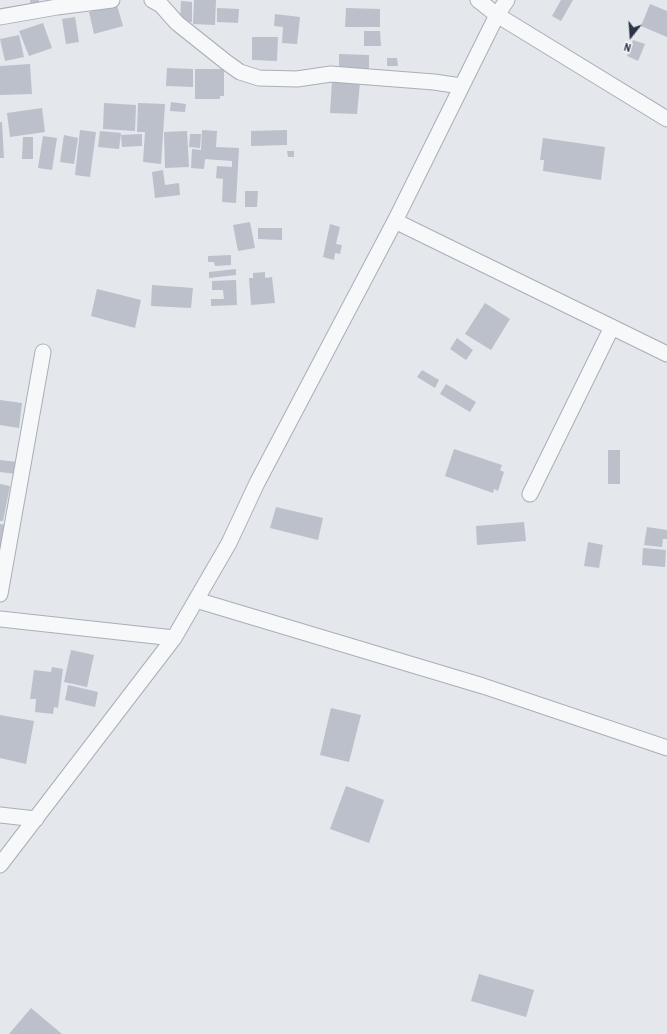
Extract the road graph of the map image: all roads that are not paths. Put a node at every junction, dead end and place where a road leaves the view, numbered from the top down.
1 (112, 0) edge
2 (152, 0) edge
3 (478, 0) edge
4 (507, 0) edge
5 (56, 3) edge
6 (497, 15) junction
7 (0, 16) edge
8 (461, 86) junction
9 (667, 119) edge
10 (395, 221) junction
11 (612, 327) junction
12 (43, 352) dead end
13 (667, 354) edge
14 (530, 494) dead end
15 (0, 594) edge
16 (196, 600) junction
17 (0, 619) edge
18 (174, 638) junction
19 (667, 748) edge
20 (0, 815) edge
21 (36, 819) junction
22 (0, 865) edge

1 - 5 street
2 - 8 street
3 - 6 street
4 - 6 street
5 - 7 street
6 - 8 street
6 - 9 street
8 - 10 street
10 - 11 street
10 - 16 street
11 - 13 street
11 - 14 street
12 - 15 street
16 - 18 street
16 - 19 street
17 - 18 street
18 - 21 street
20 - 21 street
21 - 22 street

